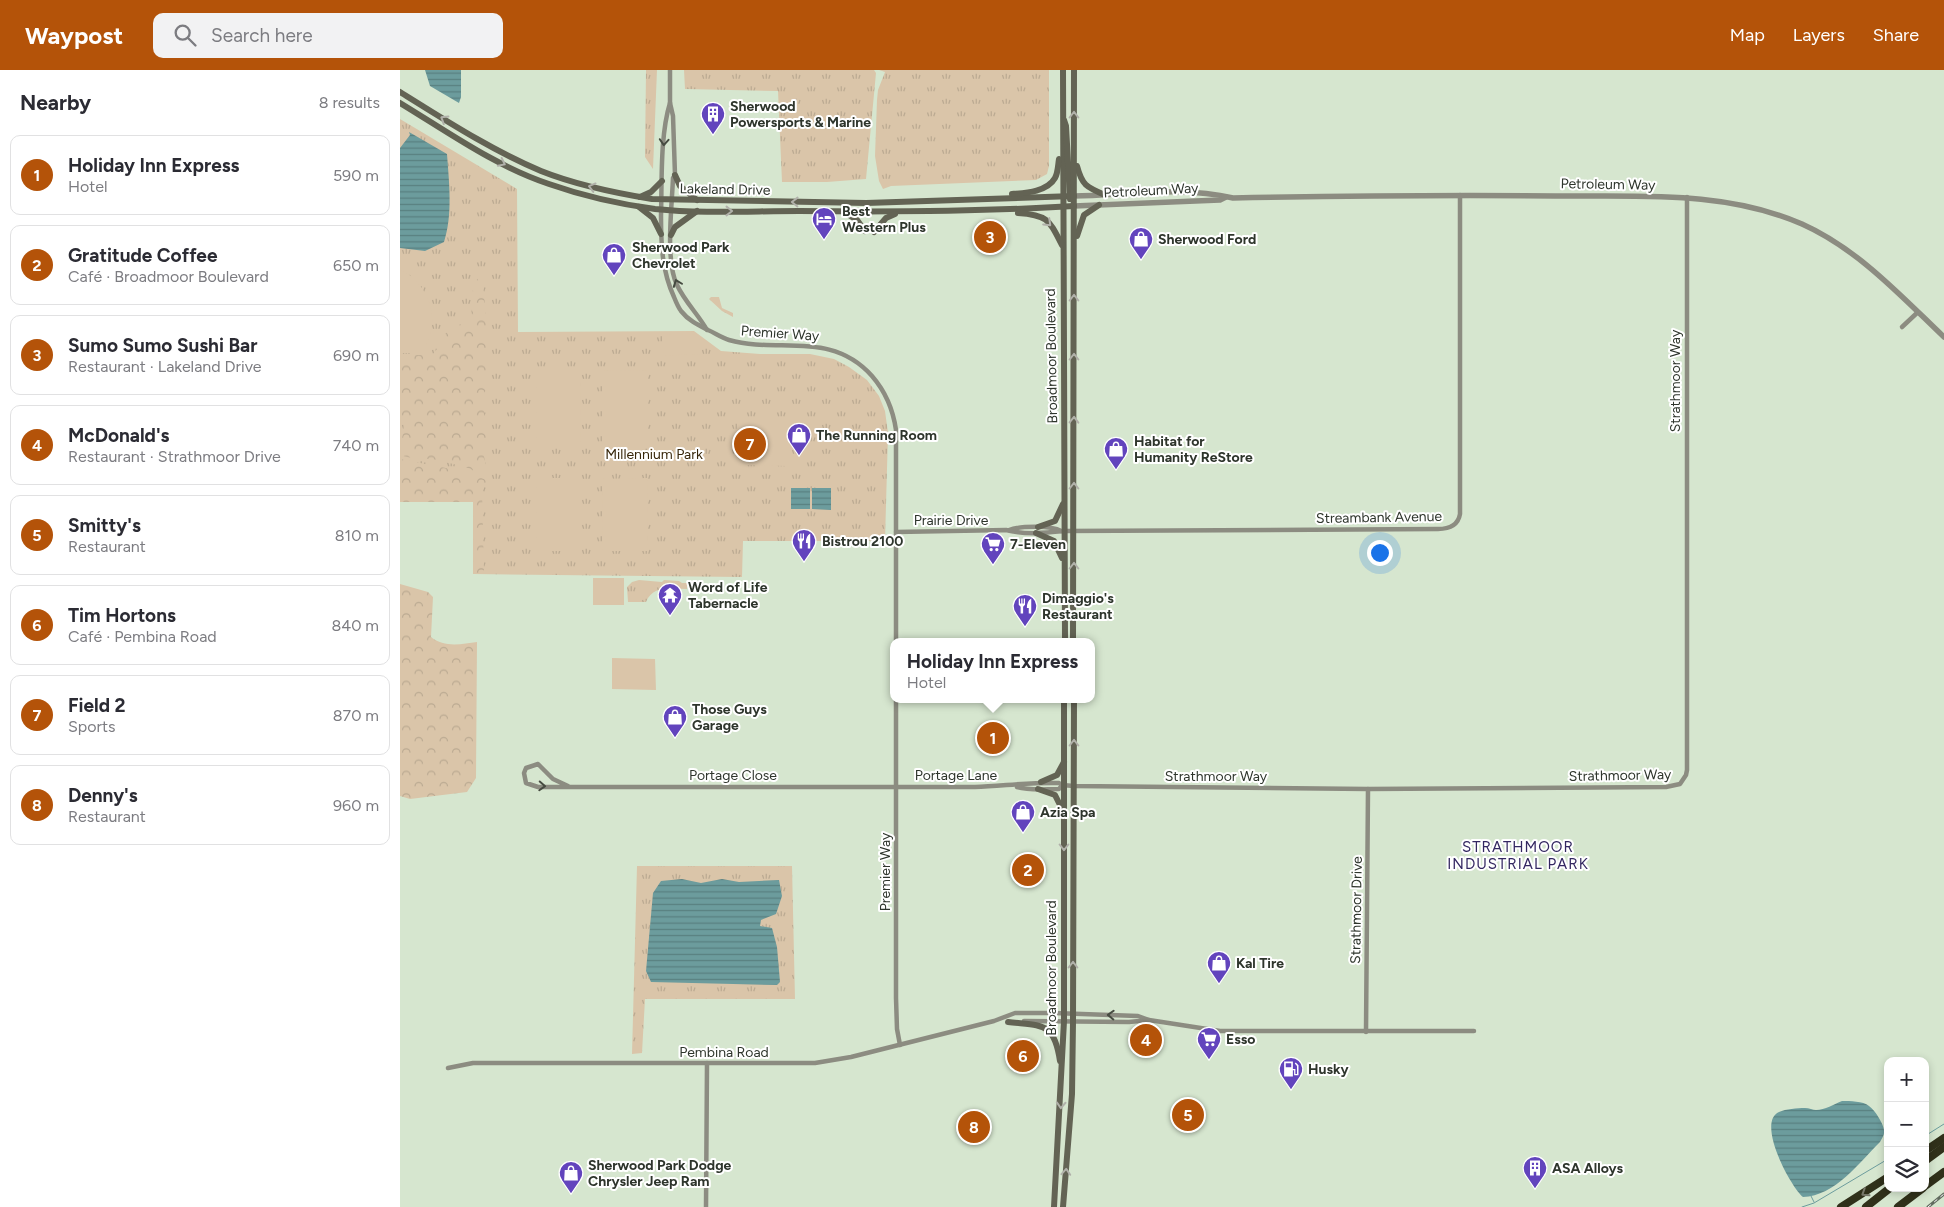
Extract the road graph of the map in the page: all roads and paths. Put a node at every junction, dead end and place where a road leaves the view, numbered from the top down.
1 (670, 70) edge
2 (1063, 70) edge
3 (1074, 70) edge
4 (400, 92) edge
5 (400, 103) edge
6 (670, 103) junction
7 (1062, 115) junction
8 (1062, 151) junction
9 (1074, 157) junction
10 (675, 175) junction
11 (662, 181) junction
12 (1105, 195) junction
13 (1460, 195) junction
14 (1069, 196) junction
15 (639, 197) junction
16 (1228, 197) junction
17 (1687, 197) junction
18 (662, 200) junction
19 (966, 200) junction
20 (672, 201) junction
21 (698, 201) junction
22 (1099, 205) junction
23 (638, 206) junction
24 (1074, 206) junction
25 (1063, 207) junction
26 (661, 209) junction
27 (672, 209) junction
28 (989, 210) junction
29 (698, 211) junction
30 (843, 212) junction
31 (898, 212) junction
32 (865, 231) dead end
33 (874, 232) dead end
34 (661, 234) junction
35 (671, 235) junction
36 (1062, 245) junction
37 (1074, 247) junction
38 (1918, 312) junction
39 (1902, 327) dead end
40 (707, 330) junction
41 (1944, 337) edge
42 (1064, 500) junction
43 (1037, 530) junction
44 (1063, 531) junction
45 (1074, 531) junction
46 (896, 532) junction
47 (1065, 563) junction
48 (896, 638) edge
49 (1064, 638) edge
50 (1073, 638) edge
51 (896, 703) edge
52 (1064, 703) edge
53 (1074, 703) edge
54 (1064, 760) junction
55 (1041, 782) junction
56 (1063, 785) junction
57 (568, 786) junction
58 (897, 786) junction
59 (1015, 786) junction
60 (1074, 786) junction
61 (1368, 788) junction
62 (1038, 789) junction
63 (1064, 813) junction
64 (1064, 1014) junction
65 (1073, 1014) junction
66 (1148, 1020) junction
67 (994, 1021) junction
68 (1064, 1021) junction
69 (1008, 1022) junction
70 (1073, 1022) junction
71 (1474, 1031) dead end
72 (1366, 1032) junction
73 (900, 1045) junction
74 (707, 1063) junction
75 (448, 1068) dead end
76 (1062, 1081) junction
77 (1944, 1138) edge
78 (1944, 1147) edge
79 (1929, 1148) edge
80 (1929, 1158) edge
81 (1944, 1172) edge
82 (1884, 1180) edge
83 (1929, 1183) edge
84 (1885, 1192) edge
85 (1918, 1192) edge
86 (706, 1207) edge
87 (1054, 1207) edge
88 (1063, 1207) edge
89 (1841, 1207) edge
90 (1866, 1207) edge
91 (1898, 1207) edge

1 - 6 street
2 - 7 main road, Broadmoor Boulevard
9 -> 3 main road, Broadmoor Boulevard
15 -> 4 main road, Lakeland Drive
5 -> 23 main road, Lakeland Drive
6 - 10 street
6 -> 11 street, Premier Way
7 - 8 main road, Broadmoor Boulevard
7 - 14 main road
8 - 14 main road, Broadmoor Boulevard
8 - 19 main road
9 - 12 main road
9 - 14 main road, Broadmoor Boulevard
10 - 20 street
10 - 21 main road
11 - 15 main road
11 - 18 street, Premier Way
12 - 14 street, Petroleum Way
12 - 16 street, Petroleum Way
13 - 16 street, Petroleum Way
13 - 17 street, Petroleum Way
13 - 45 street, Streambank Avenue
14 - 19 main road, Lakeland Drive
14 - 24 main road, Broadmoor Boulevard
14 - 25 main road, Broadmoor Boulevard
15 - 18 main road, Lakeland Drive
16 - 22 street, Petroleum Way
17 - 38 street, Petroleum Way
17 - 61 street, Strathmoor Way
18 - 20 main road, Lakeland Drive
18 - 26 street, Premier Way
19 -> 21 main road, Lakeland Drive
20 - 21 main road, Lakeland Drive
20 - 27 street
22 - 24 street, Petroleum Way
22 - 37 main road
23 - 26 main road, Lakeland Drive
23 - 34 main road
24 - 25 main road, Lakeland Drive
24 - 37 main road, Broadmoor Boulevard
25 - 28 main road, Lakeland Drive
25 - 36 main road, Broadmoor Boulevard
26 - 27 main road, Lakeland Drive
26 - 34 street, Premier Way
27 - 29 main road, Lakeland Drive
27 - 35 street
28 - 31 main road, Lakeland Drive
28 -> 36 main road
29 -> 30 main road, Lakeland Drive
29 - 35 main road
30 - 31 main road, Lakeland Drive
30 - 32 main road
31 - 33 main road
34 - 40 street, Premier Way
40 -> 35 street
36 - 42 main road, Broadmoor Boulevard
45 -> 37 main road, Broadmoor Boulevard
38 - 39 street
38 - 41 street, Petroleum Way
40 - 46 street, Premier Way
42 - 43 main road
42 - 44 main road, Broadmoor Boulevard
43 - 44 street, Prairie Drive
43 - 46 street, Prairie Drive
43 - 47 main road
44 - 45 street, Streambank Avenue
44 - 47 main road, Broadmoor Boulevard
50 -> 45 main road, Broadmoor Boulevard
46 - 48 street, Premier Way
47 - 49 main road, Broadmoor Boulevard
51 - 58 street, Premier Way
52 - 54 main road, Broadmoor Boulevard
60 -> 53 main road, Broadmoor Boulevard
54 - 55 main road
54 - 56 main road, Broadmoor Boulevard
55 - 56 street, Portage Lane
55 - 59 street, Portage Lane
56 - 60 street, Strathmoor Way
56 - 62 street, Portage Lane
56 - 63 main road, Broadmoor Boulevard
57 -> 57 street, Portage Close
57 - 58 street, Portage Close
58 - 59 street, Portage Lane
58 - 73 street, Premier Way
59 - 62 street, Portage Lane
60 - 61 street, Strathmoor Way
65 -> 60 main road, Broadmoor Boulevard
61 - 72 street, Strathmoor Drive
62 - 63 main road
63 -> 64 main road, Broadmoor Boulevard
64 - 65 street
64 - 67 street, Pembina Road
64 - 68 main road, Broadmoor Boulevard
66 -> 65 street
65 - 70 main road, Broadmoor Boulevard
66 - 70 street
66 - 72 street
67 - 69 street, Pembina Road
67 - 73 street, Pembina Road
68 - 69 street, Pembina Road
68 - 70 street, Pembina Road
68 - 76 main road, Broadmoor Boulevard
69 - 76 main road
88 -> 70 main road, Broadmoor Boulevard
71 - 72 street
73 - 74 street, Pembina Road
74 - 75 street, Pembina Road
74 - 86 street
76 -> 87 main road, Broadmoor Boulevard
77 - 79 highway
78 - 80 highway
81 - 83 highway
82 -> 89 highway
84 - 90 highway
85 - 91 highway

